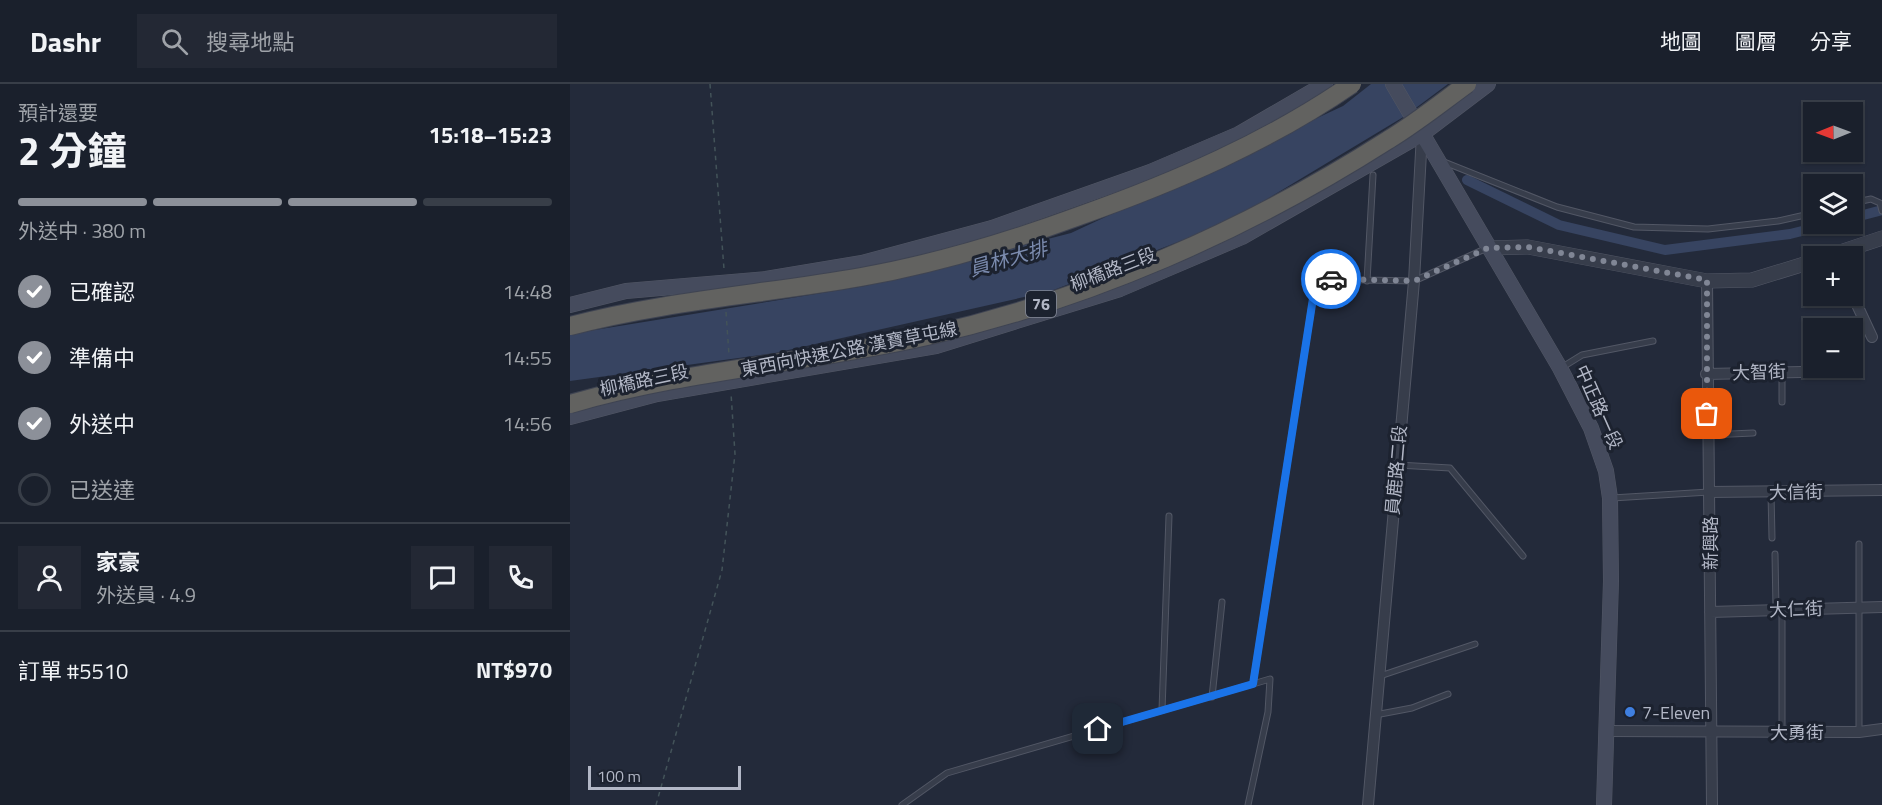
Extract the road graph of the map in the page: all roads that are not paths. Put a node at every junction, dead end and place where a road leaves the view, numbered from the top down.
1 (1325, 84) edge
2 (1352, 84) edge
3 (1393, 84) edge
4 (1467, 84) edge
5 (1488, 84) edge
6 (1422, 134) junction
7 (1437, 159) junction
8 (1374, 175) dead end
9 (1863, 201) edge
10 (1882, 211) edge
11 (1803, 215) edge
12 (1882, 238) edge
13 (1860, 246) edge
14 (1488, 248) junction
15 (1803, 264) edge
16 (1707, 280) junction
17 (1366, 281) junction
18 (1414, 281) junction
19 (570, 305) edge
20 (1858, 306) edge
21 (570, 326) edge
22 (1872, 337) dead end
23 (1653, 341) dead end
24 (1560, 369) junction
25 (1782, 371) junction
26 (1803, 371) edge
27 (1706, 374) junction
28 (1782, 402) dead end
29 (570, 404) edge
30 (570, 417) edge
31 (1753, 433) dead end
32 (1708, 435) junction
33 (1396, 465) junction
34 (1882, 490) edge
35 (1709, 492) junction
36 (1771, 493) junction
37 (1610, 498) junction
38 (1169, 516) dead end
39 (1772, 538) dead end
40 (1859, 543) dead end
41 (1775, 554) dead end
42 (1523, 556) dead end
43 (1222, 602) dead end
44 (1882, 607) edge
45 (1859, 608) junction
46 (1779, 610) junction
47 (1710, 612) junction
48 (1475, 644) dead end
49 (1377, 677) junction
50 (1253, 684) junction
51 (1448, 694) dead end
52 (1212, 697) junction
53 (1162, 710) junction
54 (1374, 716) junction
55 (1882, 729) edge
56 (1607, 731) junction
57 (1711, 732) junction
58 (1782, 732) junction
59 (1859, 732) junction
60 (902, 805) edge
61 (1248, 805) edge
62 (1368, 805) edge
63 (1604, 805) edge
64 (1712, 805) edge

1 - 19 main road
2 - 21 highway, bridge
3 - 6 main road, 中正路一段
4 - 29 highway, 東西向快速公路 漢寶草屯線 / 76, bridge
5 - 6 main road, 柳橋路三段
6 - 7 main road, 中正路一段
6 - 18 street, 員鹿路二段
6 - 30 main road, 柳橋路三段
7 - 11 lane
7 - 14 main road, 中正路一段
8 - 17 lane
9 - 10 lane
12 - 13 street
14 - 16 street
14 - 18 lane
14 - 24 main road, 中正路一段
15 - 16 street
16 - 27 street, 新興路
17 - 18 lane
17 - 50 lane
18 - 33 street, 員鹿路二段
20 - 22 street
23 - 24 lane
24 - 37 main road, 中正路一段
25 - 26 street, 大智街
25 - 27 street, 大智街
25 - 28 lane
27 - 32 street, 新興路
31 - 32 lane
32 - 35 street, 新興路
33 - 42 lane
33 - 49 street, 員鹿路二段
34 - 36 street, 大信街
35 - 36 street, 大信街
35 - 37 lane
35 - 47 street, 新興路
36 - 39 lane
37 - 56 main road, 中正路一段
38 - 53 lane
40 - 45 lane
41 - 46 lane
43 - 52 lane
44 - 45 street, 大仁街
45 - 46 street, 大仁街
45 - 59 lane
46 - 47 street, 大仁街
46 - 58 lane
47 - 57 street, 新興路
48 - 49 lane
49 - 54 street, 員鹿路二段
50 - 52 lane
50 - 61 lane
51 - 54 lane
52 - 53 lane
53 - 60 lane
54 - 62 street, 員鹿路二段
55 - 59 street, 大勇街
56 - 57 street, 大勇街
56 - 63 main road, 中正路一段
57 - 58 street, 大勇街
57 - 64 street, 新興路
58 - 59 street, 大勇街

